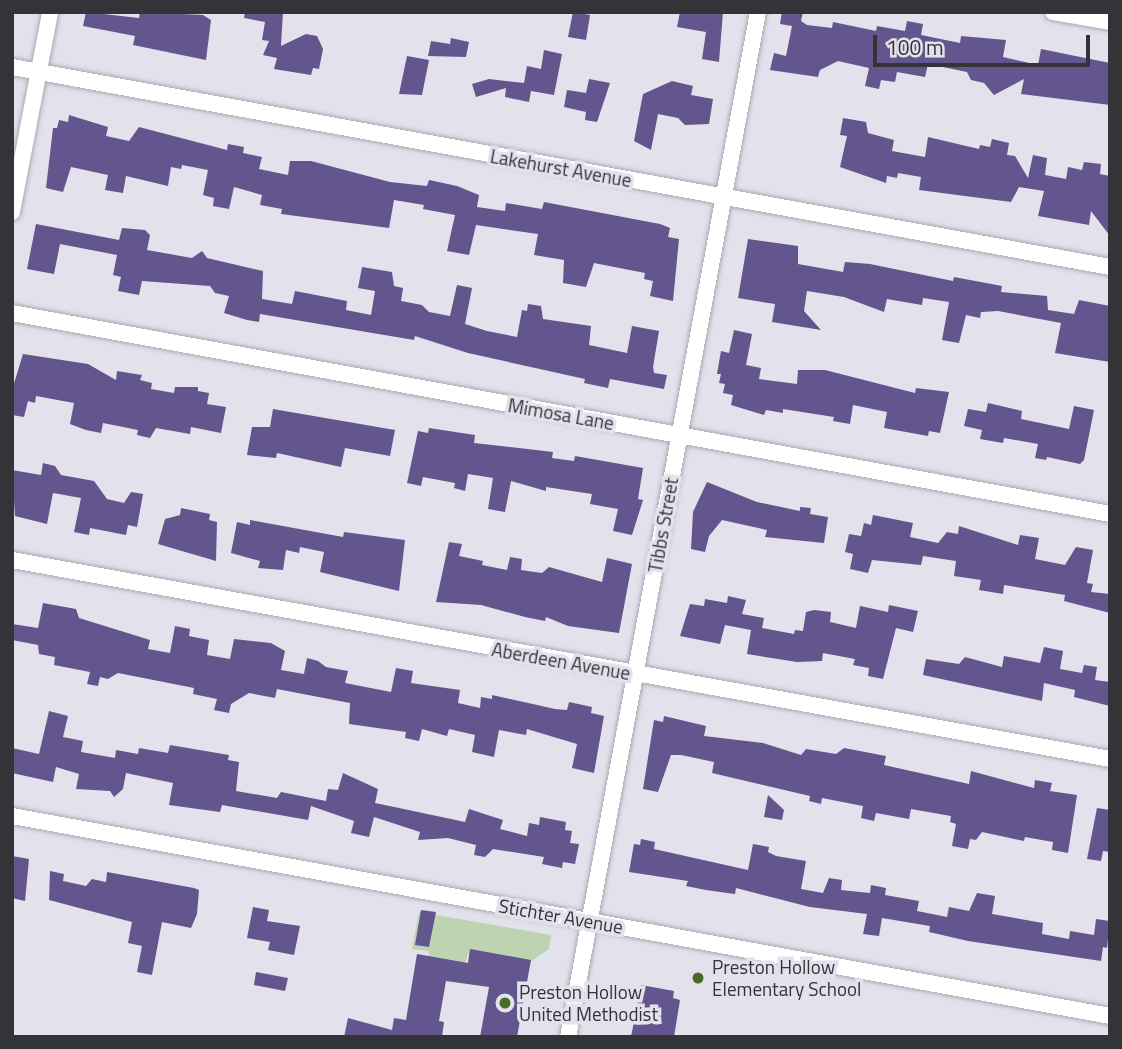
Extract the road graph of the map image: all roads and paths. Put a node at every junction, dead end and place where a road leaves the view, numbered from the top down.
1 (50, 12) edge
2 (758, 12) edge
3 (1053, 12) edge
4 (1110, 22) edge
5 (12, 67) edge
6 (38, 72) junction
7 (724, 198) junction
8 (12, 212) edge
9 (1110, 267) edge
10 (12, 313) edge
11 (678, 435) junction
12 (1110, 514) edge
13 (12, 560) edge
14 (637, 675) junction
15 (1110, 759) edge
16 (12, 816) edge
17 (590, 922) junction
18 (1110, 1016) edge
19 (568, 1037) edge

1 - 6 street
2 - 7 street, Tibbs Street
3 - 4 street
5 - 6 street, Lakehurst Avenue
6 - 7 street, Lakehurst Avenue
6 - 8 street
7 - 9 street, Lakehurst Avenue
7 - 11 street, Tibbs Street
10 - 11 street, Mimosa Lane
11 - 12 street, Mimosa Lane
11 - 14 street, Tibbs Street
13 - 14 street, Aberdeen Avenue
14 - 15 street, Aberdeen Avenue
14 - 17 street, Tibbs Street
16 - 17 street, Stichter Avenue
17 - 18 street, Stichter Avenue
17 - 19 street, Tibbs Street

